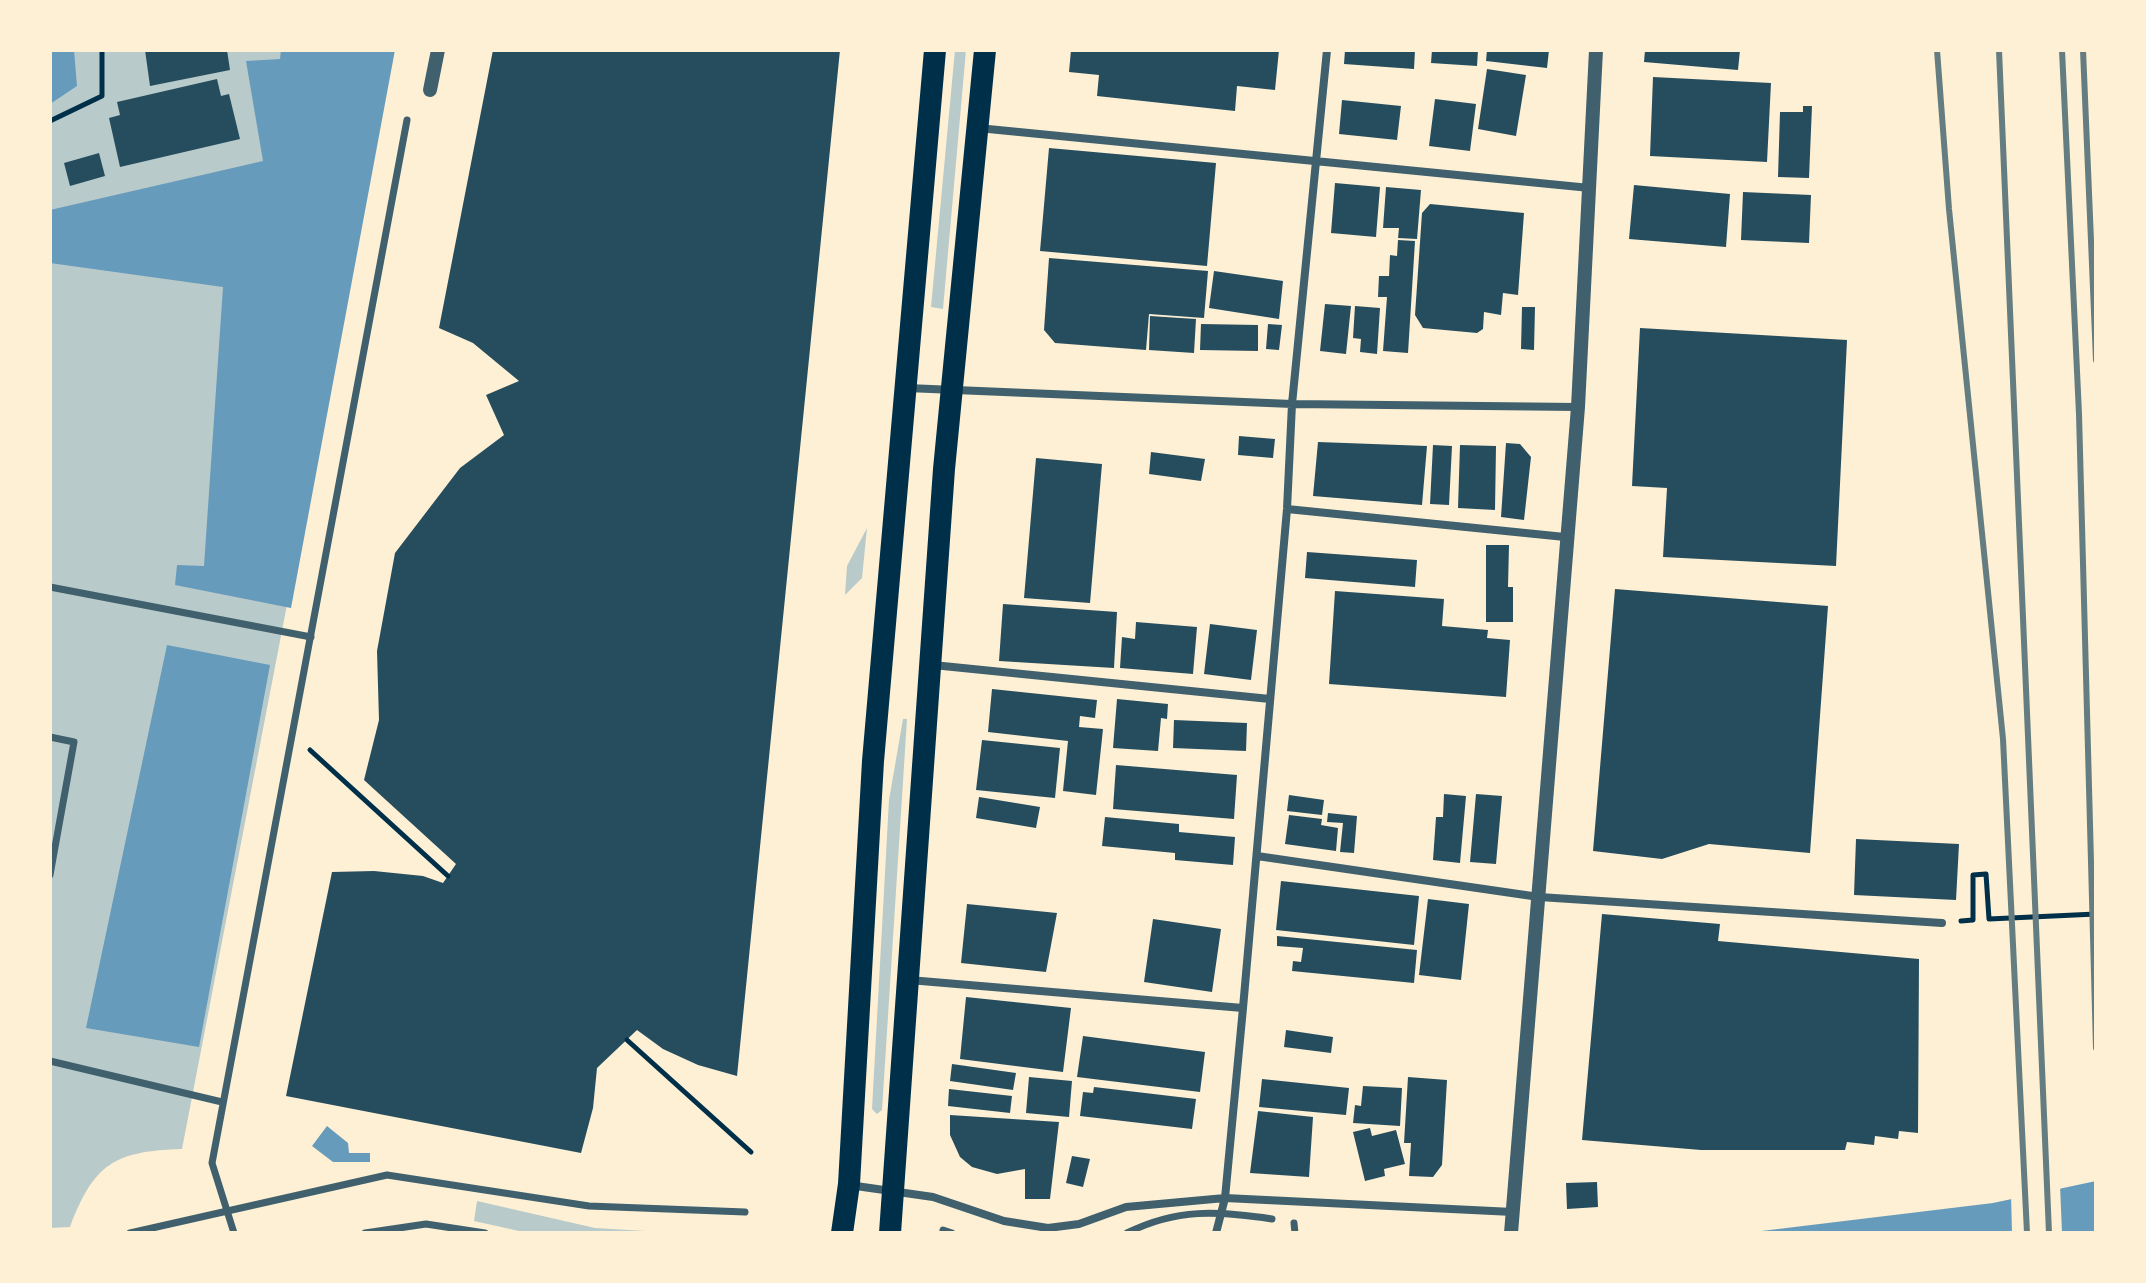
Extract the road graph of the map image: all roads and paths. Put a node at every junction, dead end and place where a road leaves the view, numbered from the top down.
1 (102, 50) edge
2 (438, 50) edge
3 (935, 50) edge
4 (985, 50) edge
5 (1327, 50) edge
6 (1596, 50) edge
7 (430, 90) dead end
8 (407, 120) dead end
9 (50, 121) edge
10 (978, 128) junction
11 (1318, 160) junction
12 (1590, 188) junction
13 (905, 388) junction
14 (953, 392) junction
15 (1292, 404) junction
16 (1578, 407) junction
17 (1287, 509) junction
18 (1565, 537) junction
19 (50, 587) edge
20 (311, 637) junction
21 (929, 665) junction
22 (1270, 699) junction
23 (292, 734) junction
24 (50, 737) edge
25 (1257, 856) junction
26 (50, 875) edge
27 (448, 876) dead end
28 (1539, 897) junction
29 (2096, 914) edge
30 (1942, 923) joint
31 (909, 980) junction
32 (1243, 1008) junction
33 (627, 1040) dead end
34 (50, 1061) edge
35 (222, 1102) junction
36 (751, 1152) dead end
37 (849, 1184) junction
38 (895, 1189) junction
39 (1225, 1198) junction
40 (226, 1211) junction
41 (745, 1212) dead end
42 (1223, 1212) junction
43 (1513, 1212) junction
44 (1272, 1219) dead end
45 (1294, 1223) dead end
46 (943, 1230) dead end
47 (130, 1233) edge
48 (234, 1233) edge
49 (365, 1233) edge
50 (485, 1233) edge
51 (842, 1233) edge
52 (890, 1233) edge
53 (952, 1233) edge
54 (1127, 1233) edge
55 (1216, 1233) edge
56 (1295, 1233) edge
57 (1511, 1233) edge

1 - 9 path
2 - 7 street
3 - 13 highway
4 - 10 highway
5 - 11 street
6 - 12 street
8 - 20 street
10 - 11 street
10 - 14 highway
11 - 12 street
11 - 15 street
12 - 16 street
13 - 14 street
13 - 37 highway
14 - 15 street
14 - 21 highway
15 - 16 street
15 - 17 street
16 - 18 street
17 - 18 street
17 - 22 street
18 - 28 street
19 - 20 street
20 - 23 street
21 - 22 street
21 - 31 highway
22 - 25 street
23 - 27 path
23 - 35 street
24 - 26 street
25 - 28 street
25 - 32 street
28 - 30 street
28 - 43 street
29 - 30 path
31 - 32 street
31 - 38 highway
32 - 39 street
33 - 36 path
34 - 35 street
35 - 40 street
37 - 38 street
37 - 51 highway
38 - 39 street
38 - 52 highway
39 - 42 street
39 - 43 street
40 - 41 street
40 - 47 street
40 - 48 street
42 - 44 street
42 - 54 street
42 - 55 street
43 - 57 street
45 - 56 street
46 - 53 street
49 - 50 street

